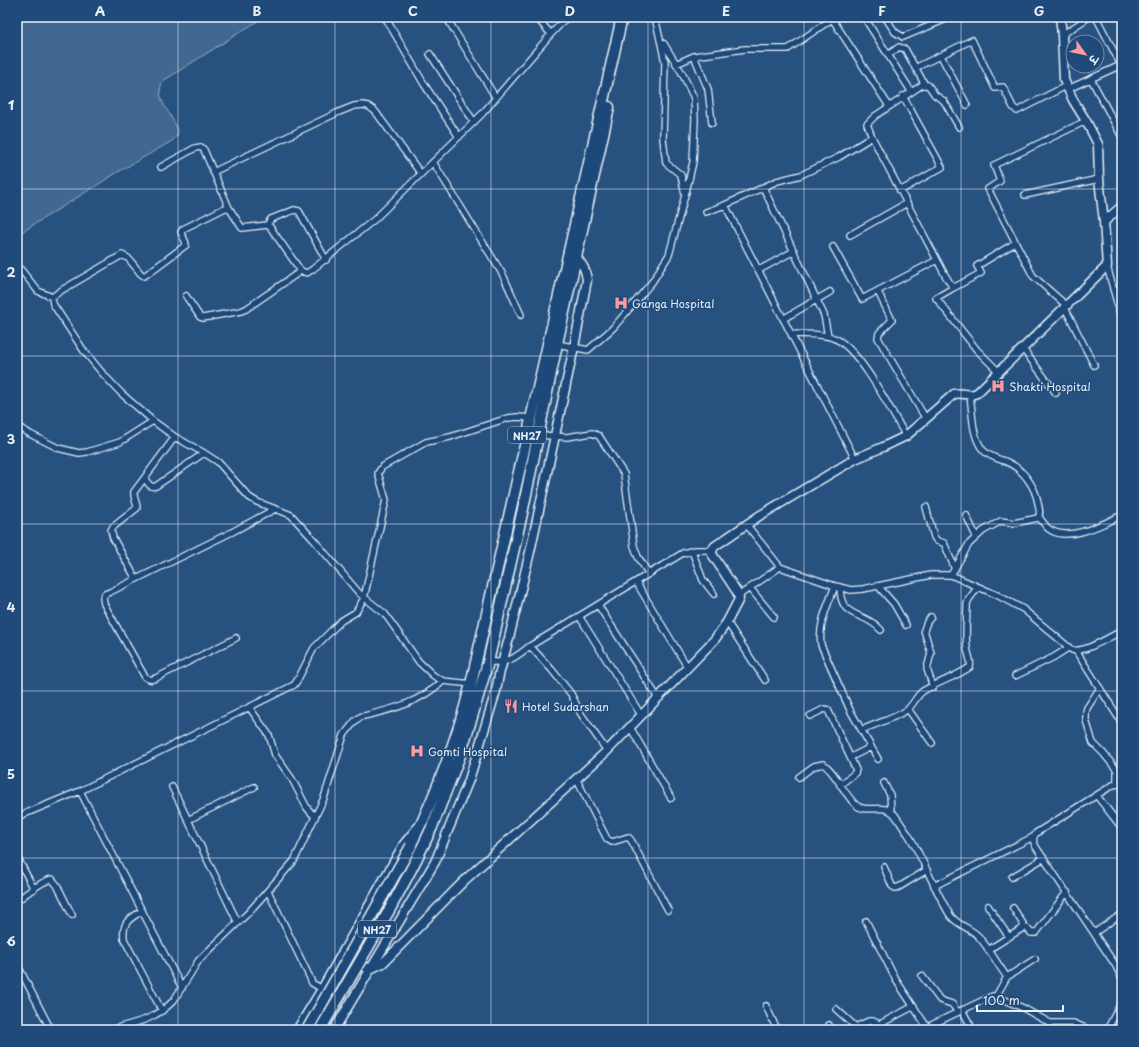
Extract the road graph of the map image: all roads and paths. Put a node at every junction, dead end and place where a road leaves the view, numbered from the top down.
1 (385, 17) edge
2 (446, 17) edge
3 (536, 17) edge
4 (567, 17) edge
5 (622, 17) edge
6 (629, 17) edge
7 (663, 17) edge
8 (864, 17) edge
9 (885, 17) edge
10 (951, 17) edge
11 (1060, 17) edge
12 (1089, 17) edge
13 (1096, 17) edge
14 (656, 18) edge
15 (833, 18) edge
16 (551, 34) junction
17 (1062, 35) junction
18 (661, 40) junction
19 (430, 54) dead end
20 (888, 55) junction
21 (694, 56) junction
22 (941, 56) junction
23 (676, 64) junction
24 (1122, 66) edge
25 (915, 68) junction
26 (1091, 79) junction
27 (925, 85) junction
28 (1067, 88) junction
29 (911, 91) junction
30 (903, 96) junction
31 (496, 98) junction
32 (967, 105) dead end
33 (889, 106) junction
34 (1086, 121) junction
35 (474, 122) junction
36 (712, 123) dead end
37 (959, 127) dead end
38 (459, 137) junction
39 (872, 137) junction
40 (1122, 137) edge
41 (433, 162) junction
42 (161, 167) dead end
43 (213, 172) junction
44 (421, 174) junction
45 (1099, 179) junction
46 (763, 187) junction
47 (900, 190) junction
48 (685, 195) junction
49 (1025, 195) dead end
50 (907, 203) junction
51 (725, 205) junction
52 (1122, 206) edge
53 (229, 208) junction
54 (706, 212) dead end
55 (1104, 222) junction
56 (267, 225) junction
57 (850, 235) dead end
58 (1015, 243) junction
59 (833, 247) dead end
60 (794, 251) junction
61 (576, 257) junction
62 (326, 260) junction
63 (937, 260) junction
64 (17, 265) edge
65 (1107, 266) junction
66 (759, 270) junction
67 (301, 271) junction
68 (954, 288) junction
69 (1113, 289) junction
70 (830, 292) dead end
71 (878, 292) junction
72 (1122, 292) edge
73 (186, 296) dead end
74 (52, 297) junction
75 (817, 299) junction
76 (1066, 307) junction
77 (521, 315) dead end
78 (783, 319) junction
79 (1122, 321) edge
80 (791, 334) junction
81 (828, 336) junction
82 (557, 344) junction
83 (574, 347) junction
84 (1022, 349) junction
85 (1094, 365) dead end
86 (1122, 368) edge
87 (999, 372) junction
88 (1122, 390) edge
89 (1056, 393) dead end
90 (970, 396) junction
91 (531, 418) junction
92 (926, 419) junction
93 (153, 421) junction
94 (17, 426) edge
95 (538, 435) junction
96 (555, 436) junction
97 (906, 436) junction
98 (175, 437) junction
99 (204, 452) junction
100 (855, 459) junction
101 (145, 479) junction
102 (926, 507) dead end
103 (275, 509) junction
104 (966, 515) dead end
105 (1122, 516) edge
106 (1039, 517) junction
107 (746, 524) junction
108 (976, 536) junction
109 (712, 550) junction
110 (692, 551) junction
111 (780, 567) junction
112 (955, 569) junction
113 (649, 574) junction
114 (951, 576) junction
115 (136, 579) junction
116 (636, 582) junction
117 (878, 586) junction
118 (978, 586) junction
119 (838, 587) junction
120 (750, 588) junction
121 (714, 594) dead end
122 (738, 596) junction
123 (364, 598) junction
124 (598, 605) junction
125 (579, 616) junction
126 (774, 617) dead end
127 (931, 617) dead end
128 (727, 622) junction
129 (906, 625) dead end
130 (881, 630) dead end
131 (1122, 631) edge
132 (236, 638) dead end
133 (530, 646) junction
134 (1068, 648) junction
135 (1076, 651) junction
136 (488, 662) junction
137 (502, 662) junction
138 (688, 668) junction
139 (1015, 676) dead end
140 (765, 680) dead end
141 (443, 681) junction
142 (471, 684) junction
143 (482, 684) junction
144 (933, 687) junction
145 (1100, 688) junction
146 (658, 698) junction
147 (249, 707) junction
148 (908, 709) junction
149 (641, 715) junction
150 (810, 716) dead end
151 (1122, 723) edge
152 (630, 727) junction
153 (862, 730) junction
154 (932, 743) dead end
155 (871, 747) junction
156 (607, 751) junction
157 (850, 757) junction
158 (878, 759) dead end
159 (799, 777) dead end
160 (576, 778) junction
161 (884, 783) dead end
162 (1120, 784) edge
163 (840, 785) junction
164 (172, 787) dead end
165 (254, 787) dead end
166 (80, 791) junction
167 (1097, 796) junction
168 (672, 798) dead end
169 (891, 812) junction
170 (17, 817) edge
171 (315, 817) junction
172 (188, 820) junction
173 (423, 820) junction
174 (1122, 828) edge
175 (1033, 837) junction
176 (17, 857) edge
177 (1044, 858) junction
178 (884, 867) dead end
179 (927, 870) junction
180 (1012, 877) dead end
181 (934, 886) junction
182 (34, 889) junction
183 (268, 891) junction
184 (1067, 892) junction
185 (17, 901) edge
186 (988, 906) dead end
187 (1013, 908) dead end
188 (668, 910) dead end
189 (142, 911) junction
190 (1122, 914) edge
191 (72, 915) dead end
192 (866, 921) dead end
193 (238, 923) junction
194 (1025, 927) junction
195 (1094, 933) junction
196 (1009, 936) junction
197 (988, 950) junction
198 (340, 956) junction
199 (1035, 959) dead end
200 (17, 964) edge
201 (370, 969) junction
202 (922, 976) dead end
203 (1007, 977) junction
204 (1122, 979) edge
205 (182, 988) junction
206 (322, 989) junction
207 (996, 996) junction
208 (1122, 1001) edge
209 (766, 1006) dead end
210 (914, 1006) junction
211 (836, 1009) dead end
212 (162, 1011) junction
213 (960, 1011) junction
214 (1050, 1023) junction
215 (856, 1027) junction
216 (928, 1028) edge
217 (51, 1030) edge
218 (109, 1030) edge
219 (297, 1030) edge
220 (307, 1030) edge
221 (320, 1030) edge
222 (335, 1030) edge
223 (777, 1030) edge
224 (849, 1030) edge
225 (973, 1030) edge
226 (1052, 1030) edge
227 (1090, 1030) edge
228 (1107, 1030) edge

1 - 38 street
2 - 31 street
3 - 16 street
4 - 16 street
5 - 91 highway, NH27
6 - 61 highway, NH27
7 - 14 street
8 - 20 street
9 - 10 street
11 - 17 street
12 - 17 street
13 - 24 street
14 - 18 street
15 - 21 street
15 - 33 street
16 - 31 street
17 - 28 street
18 - 23 street
18 - 48 street
19 - 35 street
20 - 25 street
20 - 29 street
21 - 23 street
21 - 36 street
22 - 25 street
22 - 28 street
22 - 32 street
23 - 48 street
24 - 26 street
25 - 27 street
26 - 28 street
26 - 40 street
27 - 29 street
27 - 37 street
28 - 34 street
29 - 30 street
30 - 33 street
30 - 47 street
31 - 35 street
33 - 39 street
34 - 45 street
34 - 58 street
35 - 38 street
38 - 41 street
39 - 46 street
39 - 47 street
41 - 44 street
41 - 77 street
42 - 43 street
43 - 44 street
43 - 53 street
44 - 62 street
45 - 49 street
45 - 55 street
46 - 51 street
46 - 60 street
47 - 50 street
48 - 83 street
50 - 57 street
50 - 63 street
51 - 54 street
51 - 66 street
52 - 55 street
53 - 56 street
53 - 74 street
55 - 65 street
56 - 62 street
56 - 67 street
58 - 68 street
58 - 76 street
59 - 71 street
60 - 66 street
60 - 75 street
61 - 82 highway, NH27
61 - 83 street
62 - 67 street
63 - 68 street
63 - 71 street
64 - 74 street
65 - 69 street
65 - 76 street
66 - 78 street
67 - 73 street
68 - 87 street
69 - 72 street
69 - 79 street
70 - 75 street
71 - 92 street
74 - 93 street
75 - 78 street
75 - 81 street
76 - 84 street
76 - 85 street
78 - 80 street
80 - 81 street
80 - 100 street
81 - 97 street
82 - 83 street
82 - 95 highway, NH27
83 - 96 street
84 - 87 street
84 - 89 street
86 - 88 street
87 - 90 street
90 - 92 street
90 - 106 street
91 - 123 street
91 - 142 highway, NH27
92 - 97 street
93 - 94 street
93 - 98 street
95 - 96 street
95 - 136 highway, NH27
96 - 113 street
96 - 137 street
97 - 100 street
98 - 99 street
98 - 101 street
99 - 101 street
99 - 103 street
100 - 107 street
101 - 115 street
102 - 112 street
103 - 115 street
103 - 123 street
104 - 108 street
105 - 106 street
106 - 108 street
107 - 109 street
107 - 111 street
108 - 112 street
109 - 110 street
109 - 122 street
110 - 113 street
110 - 121 street
111 - 119 street
111 - 120 street
112 - 114 street
113 - 116 street
114 - 117 street
114 - 118 street
115 - 132 street
116 - 124 street
116 - 138 street
117 - 119 street
117 - 129 street
118 - 134 street
118 - 144 street
119 - 130 street
119 - 153 street
120 - 122 street
120 - 126 street
122 - 128 street
123 - 141 street
123 - 147 street
124 - 125 street
124 - 146 street
125 - 133 street
125 - 149 street
127 - 144 street
128 - 138 street
128 - 140 street
131 - 135 street
133 - 137 street
133 - 156 street
134 - 135 street
134 - 139 street
135 - 145 street
136 - 137 street
136 - 143 highway, NH27
137 - 201 street
138 - 146 street
141 - 142 street
141 - 171 street
142 - 143 street
142 - 173 highway, NH27
143 - 221 highway, NH27, bridge
144 - 148 street
145 - 151 street
145 - 162 street
146 - 149 street
147 - 166 street
147 - 171 street
148 - 153 street
148 - 154 street
149 - 152 street
150 - 157 street
152 - 156 street
152 - 168 street
153 - 155 street
155 - 157 street
155 - 158 street
156 - 160 street
157 - 163 street
159 - 163 street
160 - 188 street
160 - 201 street
161 - 169 street
162 - 167 street
163 - 169 street
164 - 172 street
165 - 172 street
166 - 170 street
166 - 189 street
167 - 174 street
167 - 175 street
169 - 179 street
171 - 183 street
172 - 193 street
173 - 198 street
173 - 220 highway, NH27, bridge
175 - 177 street
175 - 181 street
176 - 182 street
177 - 180 street
177 - 184 street
178 - 179 street
179 - 181 street
181 - 197 street
182 - 185 street
182 - 191 street
183 - 193 street
183 - 206 street
184 - 194 street
184 - 195 street
186 - 196 street
187 - 194 street
189 - 205 street
189 - 212 street
190 - 195 street
192 - 210 street
193 - 205 street
194 - 196 street
195 - 204 street
196 - 197 street
197 - 203 street
198 - 201 street
198 - 206 street
199 - 203 street
200 - 217 street
201 - 222 street
202 - 213 street
203 - 207 street
205 - 212 street
206 - 219 street
207 - 213 street
207 - 214 street
208 - 228 street
209 - 223 street
210 - 215 street
210 - 216 street
211 - 215 street
212 - 218 street
213 - 216 street
213 - 225 street
214 - 226 street
214 - 227 street
215 - 224 street

